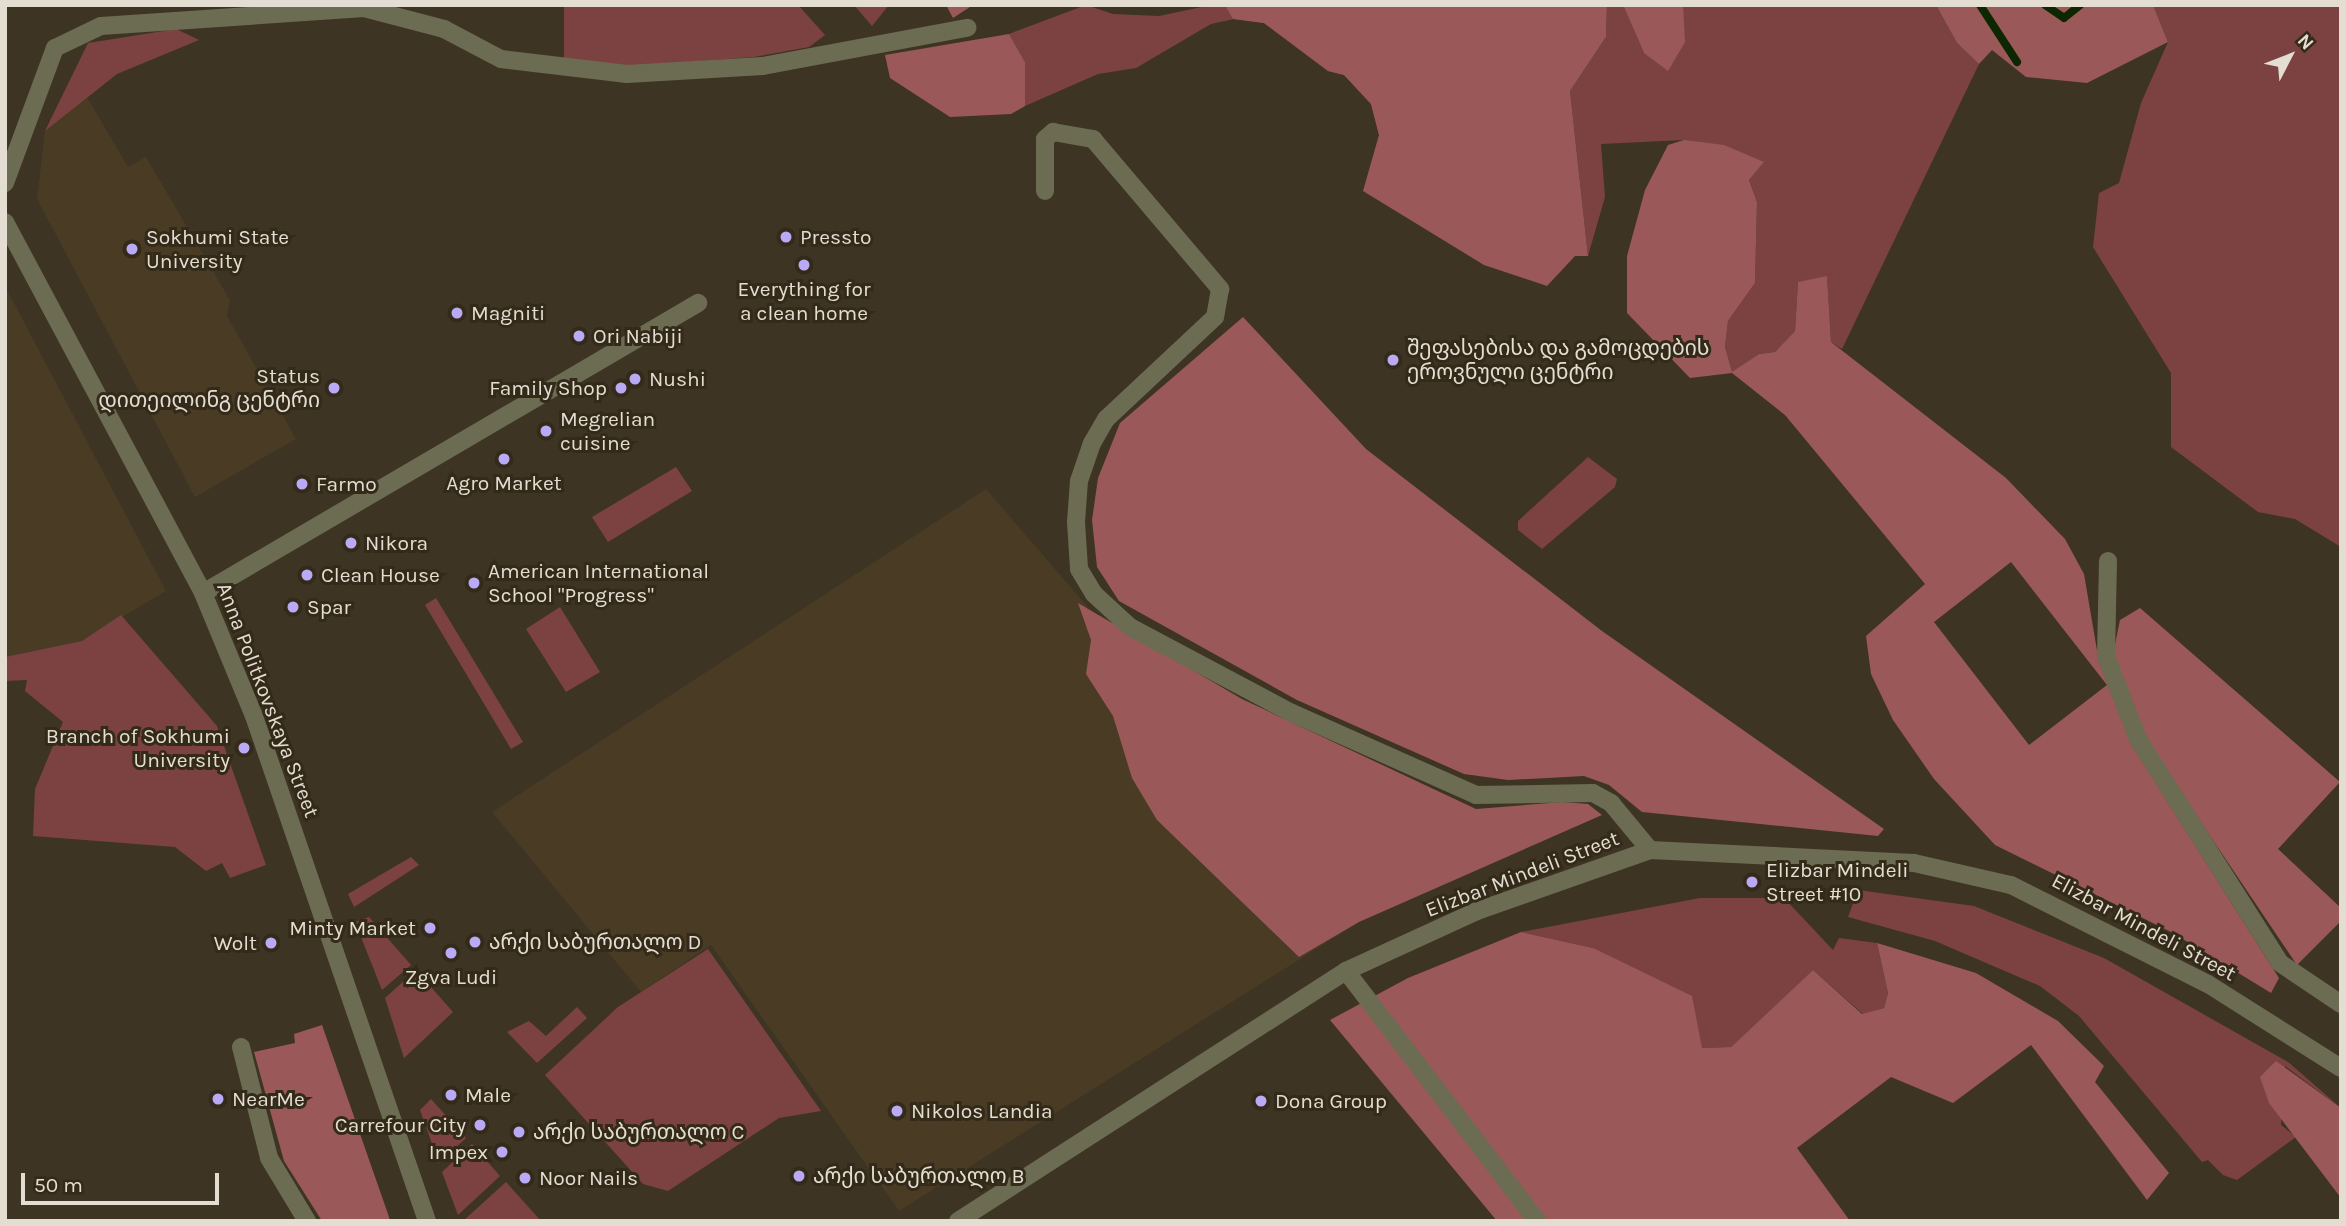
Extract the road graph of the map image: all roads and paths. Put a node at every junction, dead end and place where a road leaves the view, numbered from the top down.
1 (967, 28) dead end
2 (5, 183) edge
3 (1045, 191) dead end
4 (5, 222) edge
5 (698, 303) dead end
6 (2108, 561) dead end
7 (203, 593) junction
8 (1650, 850) junction
9 (1346, 971) junction
10 (2341, 1004) edge
11 (241, 1047) dead end
12 (2341, 1068) edge
13 (307, 1221) edge
14 (427, 1221) edge
15 (958, 1221) edge
16 (1537, 1221) edge

1 - 2 street
3 - 8 street
4 - 7 street, Anna Politkovskaya Street
5 - 7 street
6 - 10 street
7 - 14 street, Anna Politkovskaya Street
8 - 9 street, Elizbar Mindeli Street
8 - 12 street, Elizbar Mindeli Street
9 - 15 street, Elizbar Mindeli Street
9 - 16 street
11 - 13 street

